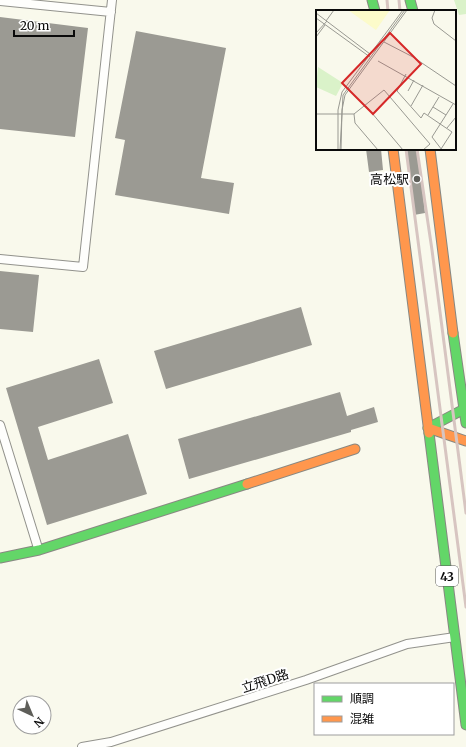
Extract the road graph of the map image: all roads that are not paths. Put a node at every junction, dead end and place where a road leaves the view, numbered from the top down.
1 (112, 0) edge
2 (372, 0) edge
3 (410, 0) edge
4 (0, 1) edge
5 (375, 10) edge
6 (413, 10) edge
7 (111, 12) junction
8 (393, 150) edge
9 (430, 150) edge
10 (0, 259) edge
11 (465, 408) edge
12 (466, 423) edge
13 (0, 425) edge
14 (428, 428) junction
15 (466, 441) edge
16 (355, 449) dead end
17 (39, 550) junction
18 (0, 558) edge
19 (455, 636) junction
20 (466, 725) edge
21 (82, 747) edge

1 - 7 lane
2 - 5 main road
3 - 6 main road
4 - 7 lane
7 - 10 lane
8 - 14 main road, 43
9 - 11 main road
11 - 12 main road
11 - 14 main road
13 - 17 lane
14 - 15 main road
14 - 19 main road, 43
16 - 17 main road
17 - 18 main road
19 - 20 main road, 43
19 - 21 lane, 立飛D路

